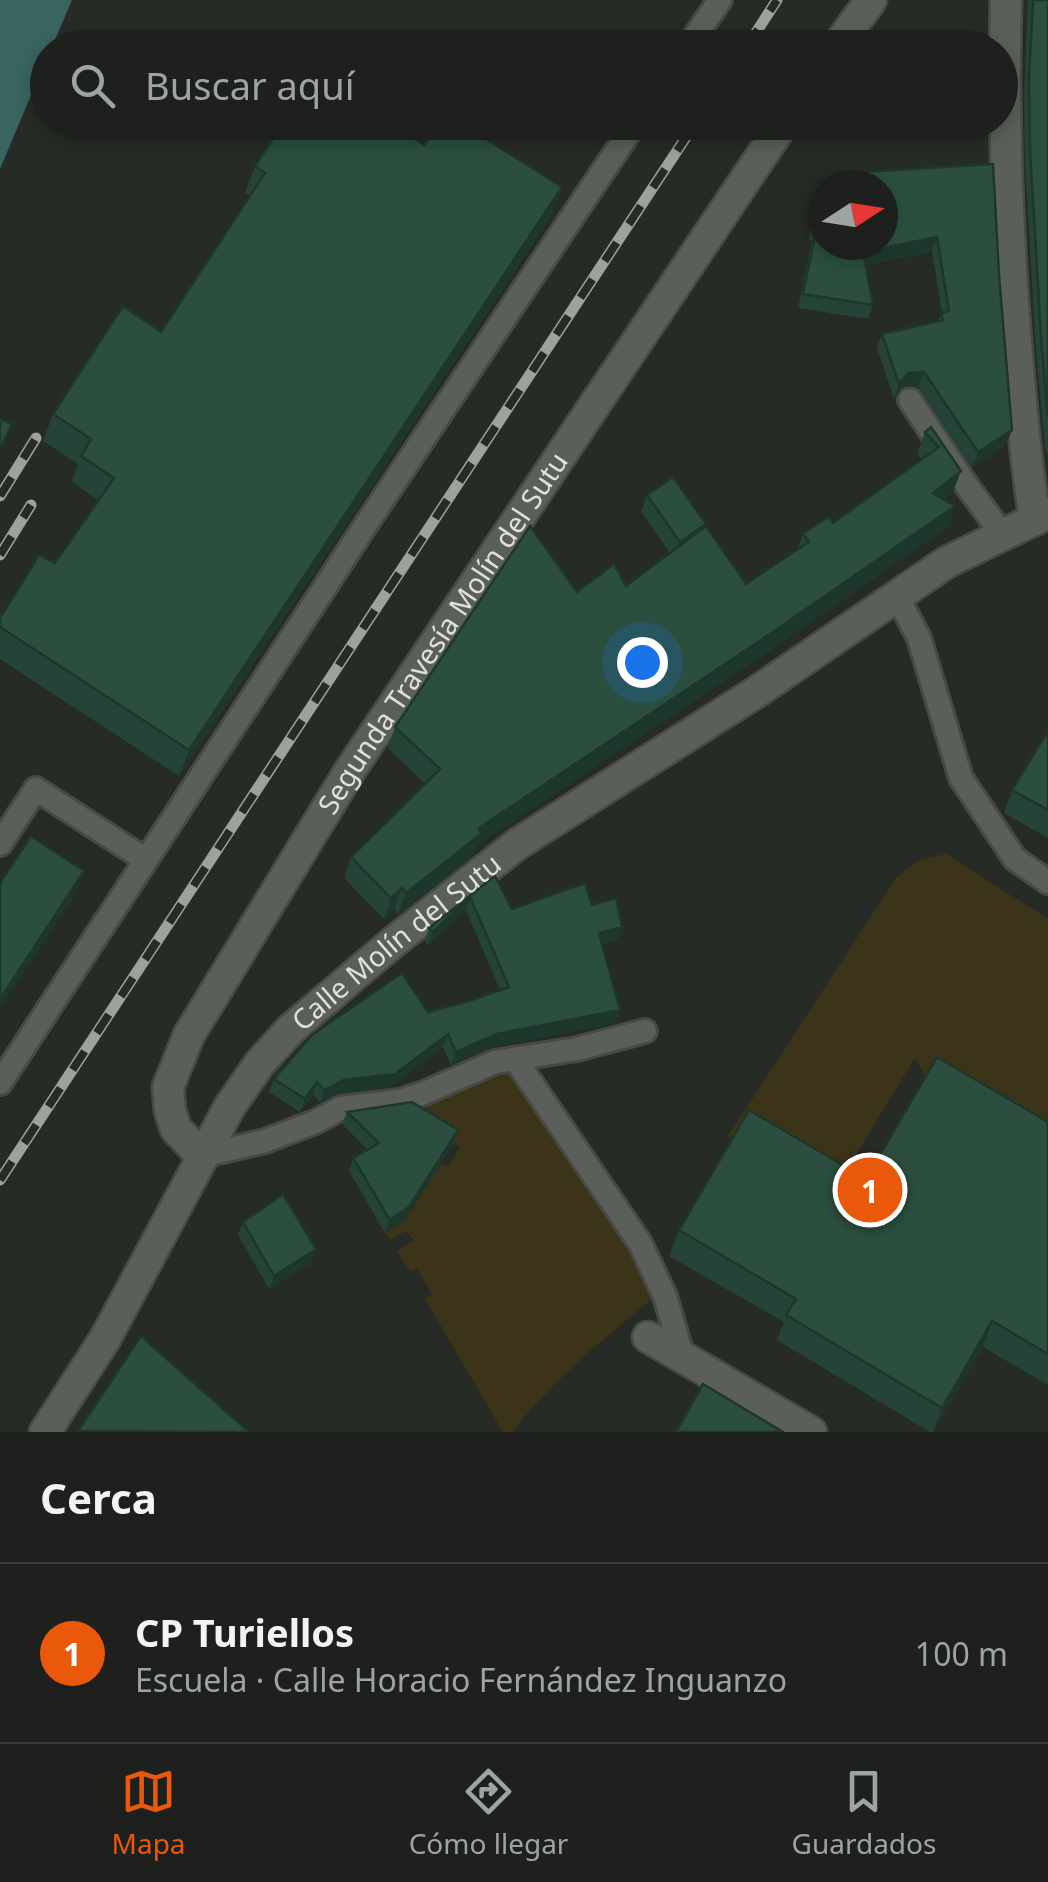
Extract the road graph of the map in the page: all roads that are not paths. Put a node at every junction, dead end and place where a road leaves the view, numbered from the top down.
1 (720, 0) edge
2 (871, 0) edge
3 (1006, 0) edge
4 (699, 30) edge
5 (849, 30) edge
6 (1005, 30) edge
7 (624, 140) edge
8 (772, 140) edge
9 (1006, 140) edge
10 (910, 400) dead end
11 (1042, 517) edge
12 (1003, 535) junction
13 (897, 596) junction
14 (0, 844) edge
15 (146, 860) junction
16 (1048, 882) edge
17 (645, 1031) dead end
18 (515, 1059) junction
19 (0, 1083) edge
20 (202, 1156) junction
21 (648, 1337) dead end
22 (684, 1358) junction
23 (44, 1432) edge
24 (810, 1432) edge

1 - 4 lane
2 - 5 street
3 - 6 street
7 - 15 lane
8 - 20 street, Segunda Travesía Molín del Sutu
9 - 11 street
10 - 12 lane
11 - 12 street, Calle Molín del Sutu
12 - 13 street, Calle Molín del Sutu
13 - 16 lane
13 - 20 street, Calle Molín del Sutu
14 - 15 lane
15 - 19 lane
17 - 18 lane
18 - 20 lane
18 - 22 lane
20 - 23 street, Calle Molín del Sutu
21 - 22 street
22 - 24 street

